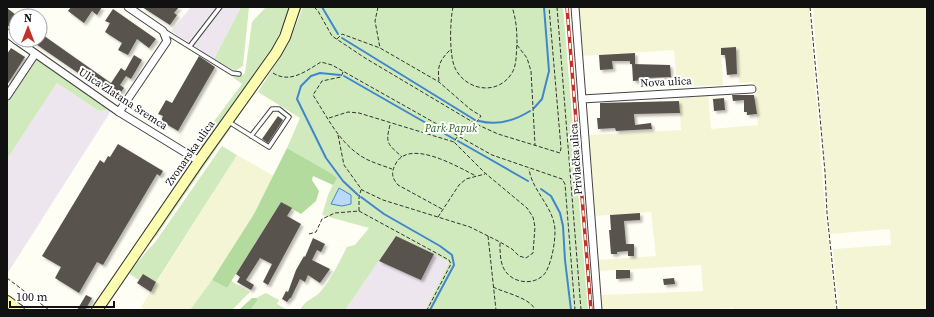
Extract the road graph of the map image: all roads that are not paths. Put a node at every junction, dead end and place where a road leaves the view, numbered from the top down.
1 (128, 7) edge
2 (220, 7) edge
3 (296, 7) edge
4 (576, 7) edge
5 (163, 31) junction
6 (190, 46) junction
7 (27, 48) edge
8 (35, 54) junction
9 (239, 74) dead end
10 (752, 89) dead end
11 (7, 96) edge
12 (582, 99) junction
13 (119, 112) junction
14 (228, 121) junction
15 (251, 136) junction
16 (199, 161) junction
17 (7, 301) edge
18 (18, 310) edge
19 (97, 310) edge
20 (598, 310) edge

1 - 5 street
2 - 6 lane
3 - 14 main road, Zvonarska ulica
4 - 12 street, Privlačka ulica
5 - 6 lane
5 - 13 street
6 - 9 lane
7 - 8 street, Ulica Zlatana Sremca
8 - 11 street
8 - 13 street, Ulica Zlatana Sremca
10 - 12 street, Nova ulica
12 - 20 street, Privlačka ulica
13 - 16 street, Ulica Zlatana Sremca
14 - 15 lane
14 - 16 main road, Zvonarska ulica
15 - 15 lane
16 - 19 main road, Zvonarska ulica
17 - 18 main road

